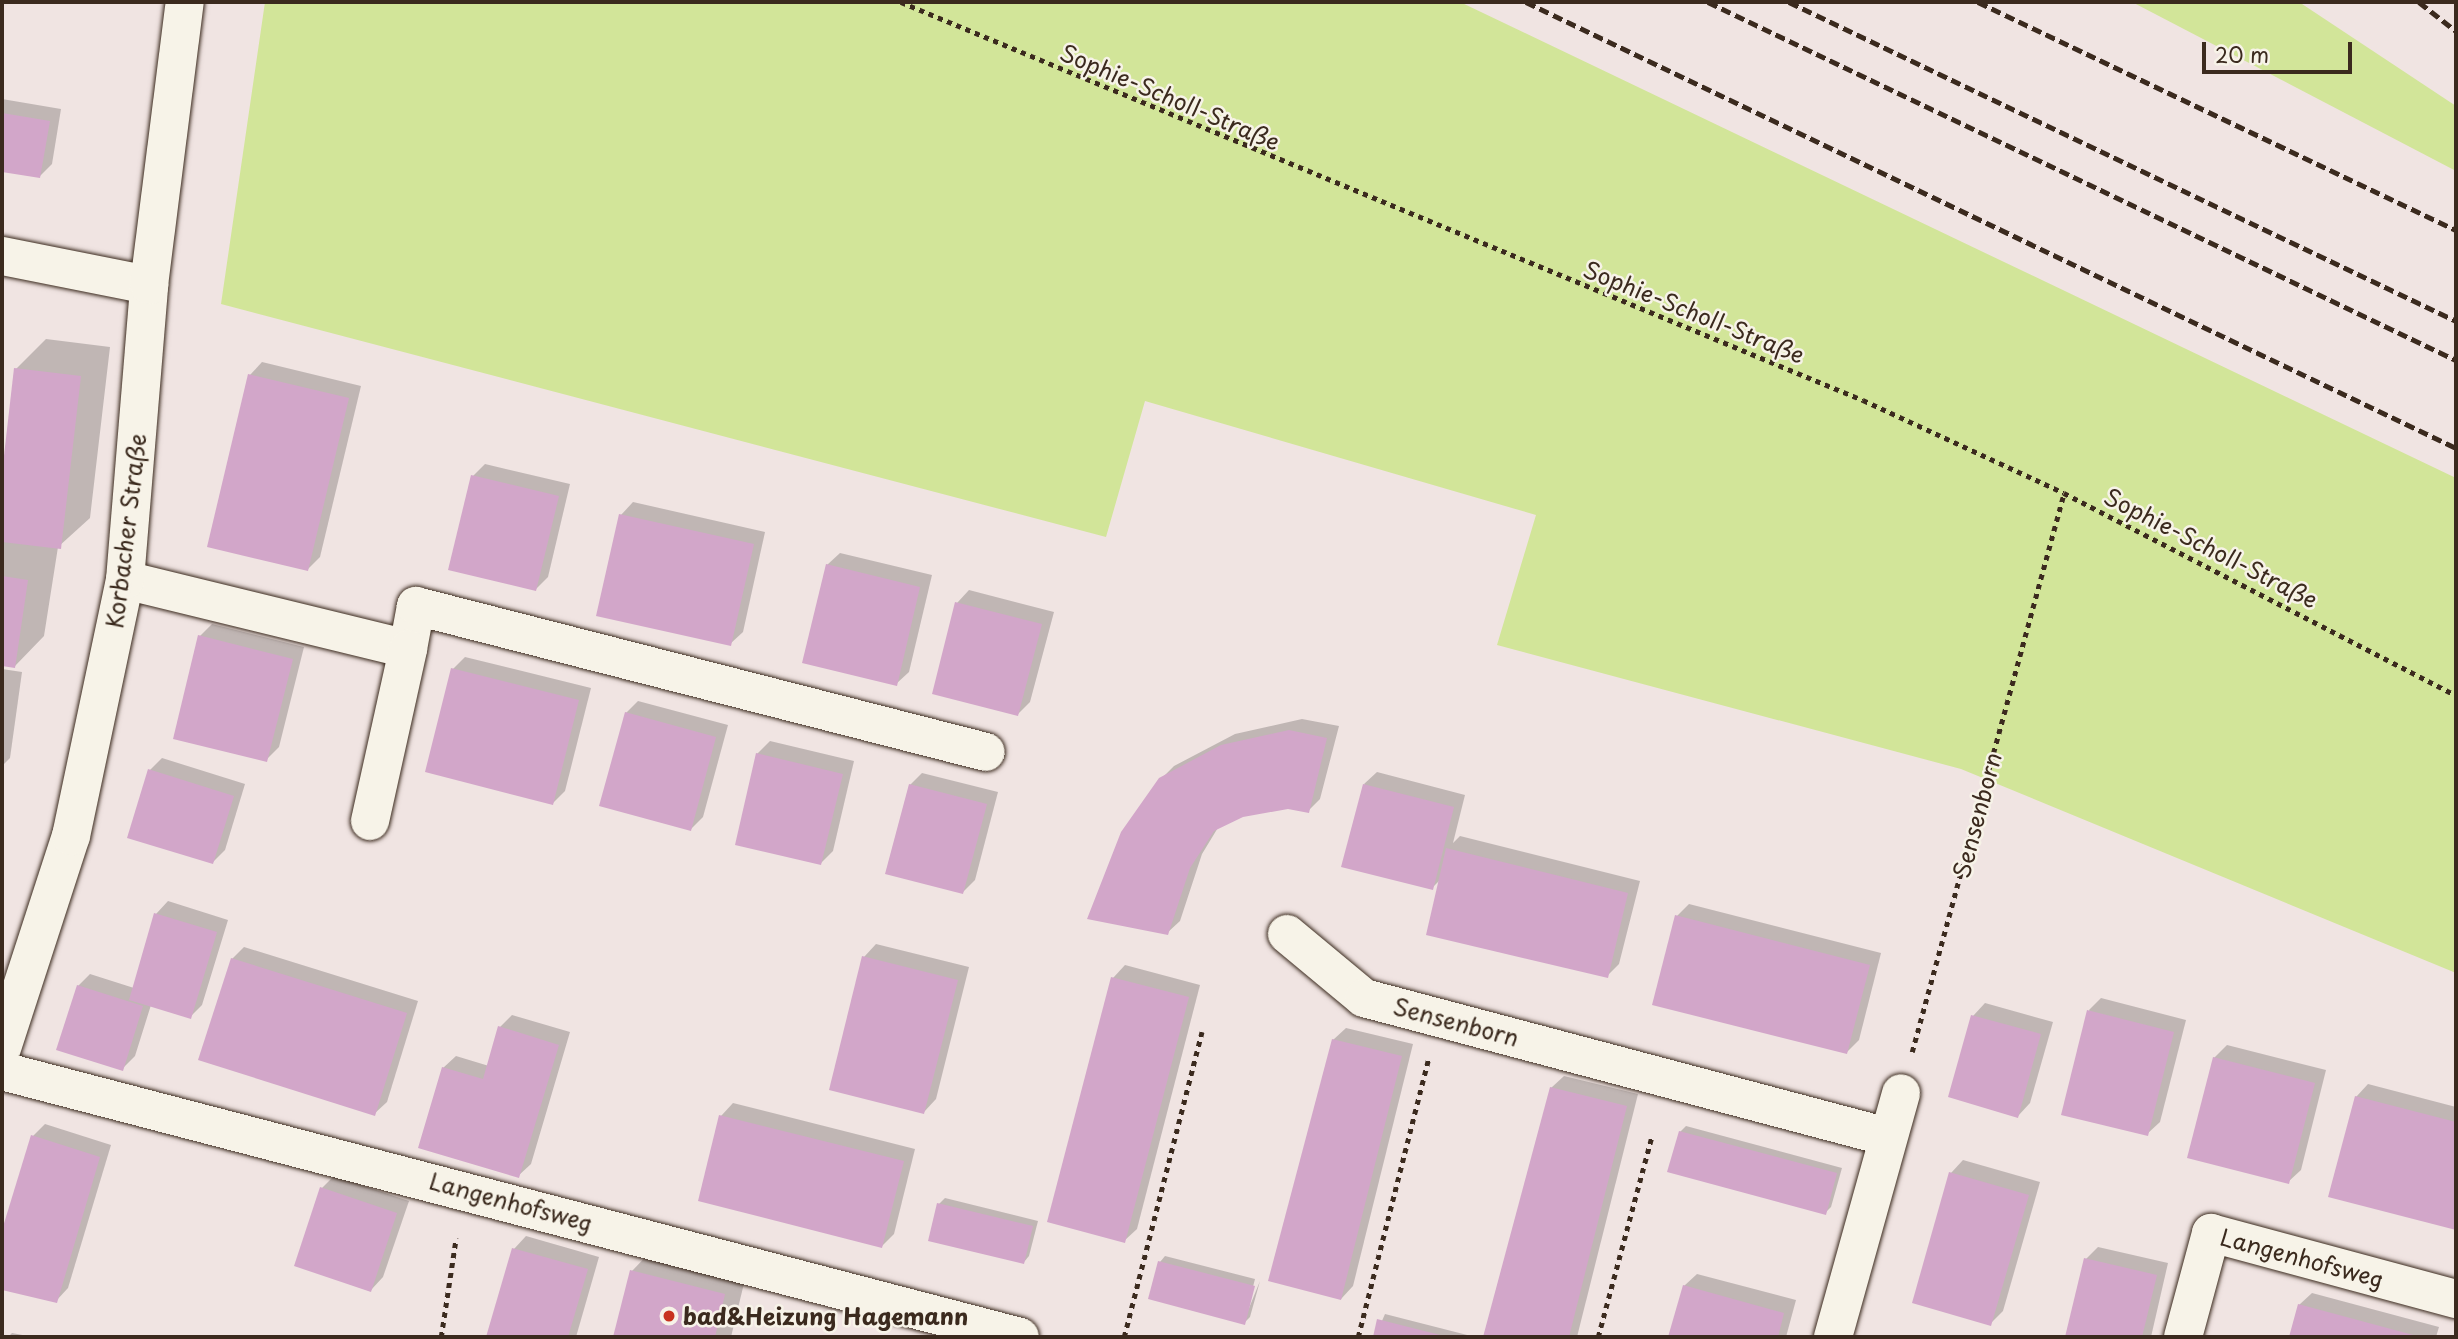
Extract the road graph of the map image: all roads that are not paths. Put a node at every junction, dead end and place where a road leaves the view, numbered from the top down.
1 (185, 2) edge
2 (2, 256) edge
3 (149, 285) junction
4 (125, 580) junction
5 (408, 649) junction
6 (986, 752) dead end
7 (370, 821) dead end
8 (1287, 934) dead end
9 (2, 1048) edge
10 (2, 1071) edge
11 (1901, 1093) road end
12 (1888, 1138) junction
13 (2456, 1299) edge
14 (1020, 1337) edge
15 (1833, 1337) edge
16 (2183, 1337) edge

1 - 3 street, Korbacher Straße
2 - 3 street
3 - 4 street, Korbacher Straße
4 - 5 street
4 - 9 street, Korbacher Straße
5 - 6 street
5 - 7 street
8 - 12 street, Sensenborn
10 - 14 street, Langenhofsweg
11 - 12 street
12 - 15 street
13 - 16 street, Langenhofsweg

